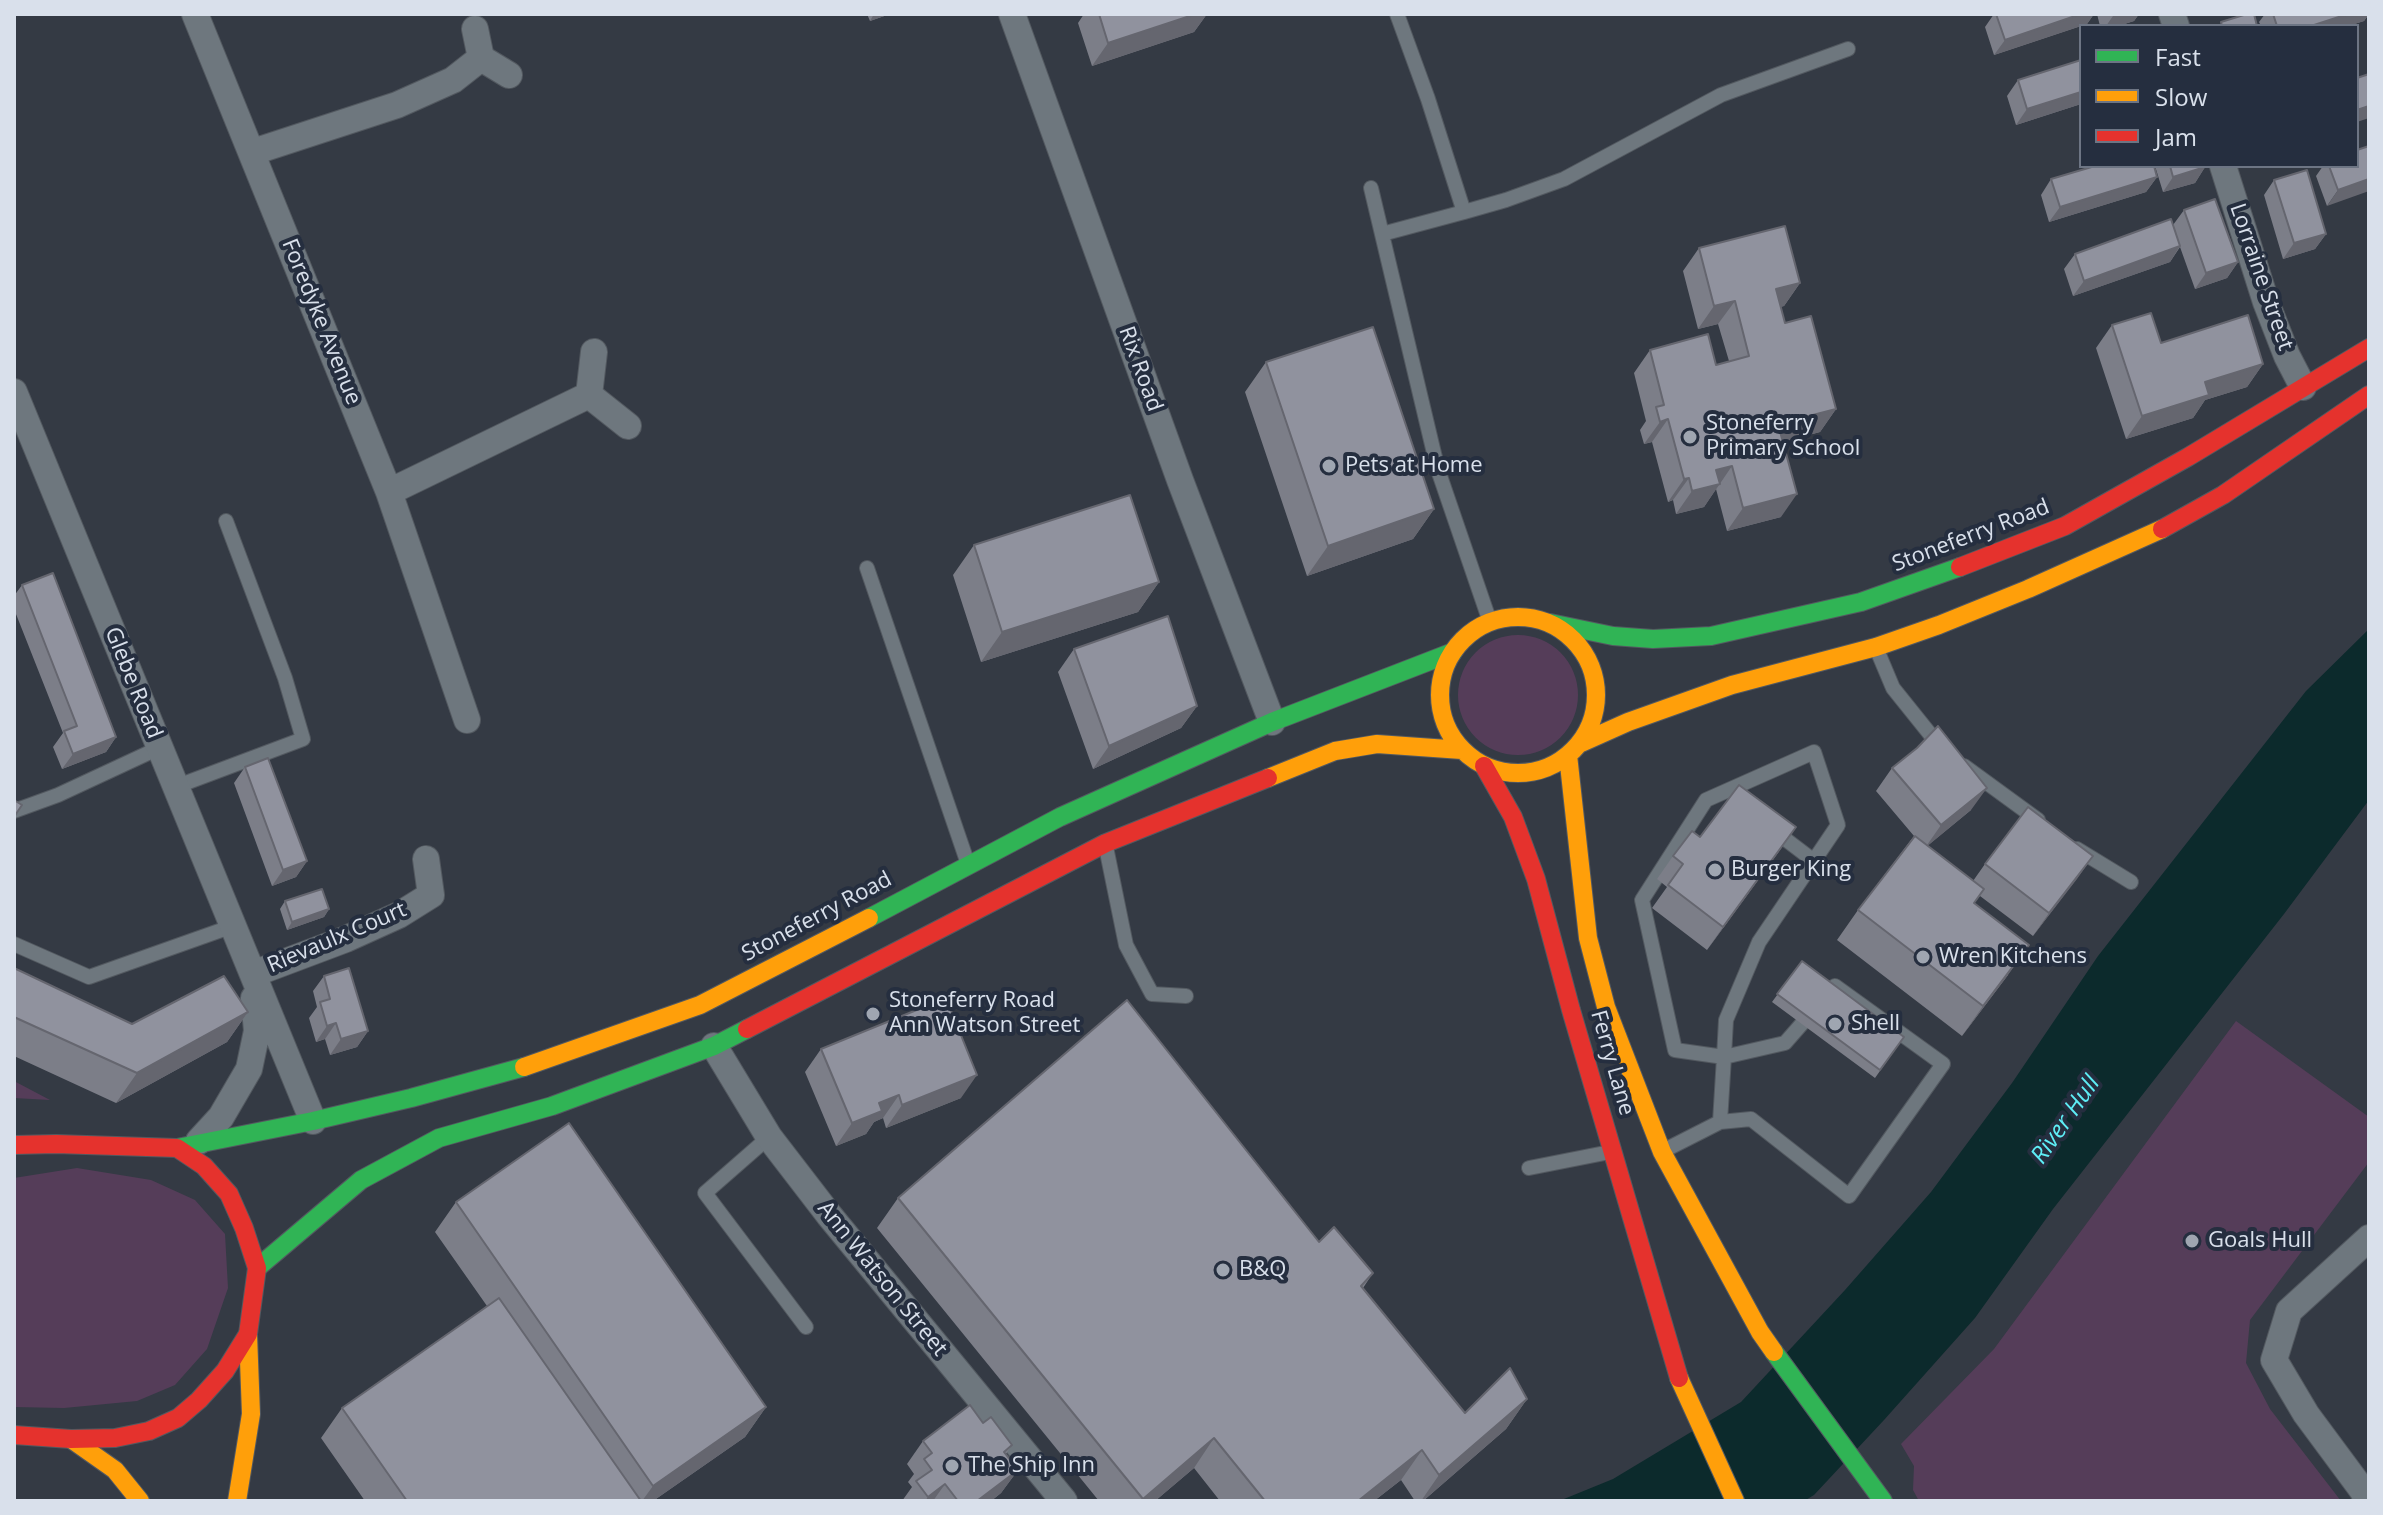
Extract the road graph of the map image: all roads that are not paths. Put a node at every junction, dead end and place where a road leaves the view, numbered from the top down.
1 (195, 14) edge
2 (1012, 14) edge
3 (1397, 14) edge
4 (475, 29) dead end
5 (1848, 49) dead end
6 (481, 58) junction
7 (509, 75) dead end
8 (253, 152) junction
9 (2224, 168) edge
10 (1371, 188) dead end
11 (1464, 212) junction
12 (1382, 234) junction
13 (2369, 348) edge
14 (594, 352) dead end
15 (2303, 387) junction
16 (14, 392) edge
17 (589, 395) junction
18 (2369, 395) edge
19 (628, 426) dead end
20 (389, 492) junction
21 (226, 521) dead end
22 (867, 568) dead end
23 (1490, 622) junction
24 (1550, 623) junction
25 (1876, 647) junction
26 (1453, 652) junction
27 (467, 720) dead end
28 (1272, 722) junction
29 (159, 748) junction
30 (1574, 749) junction
31 (1462, 750) junction
32 (1484, 766) junction
33 (175, 787) junction
34 (14, 811) edge
35 (1758, 818) edge
36 (1106, 843) junction
37 (426, 859) dead end
38 (1814, 861) junction
39 (968, 865) junction
40 (2131, 882) dead end
41 (233, 926) junction
42 (14, 944) edge
43 (253, 974) junction
44 (1186, 996) dead end
45 (714, 1046) junction
46 (1724, 1057) junction
47 (313, 1121) junction
48 (1720, 1122) junction
49 (769, 1137) junction
50 (14, 1145) edge
51 (186, 1146) junction
52 (1614, 1151) junction
53 (1662, 1152) junction
54 (1529, 1168) dead end
55 (2369, 1238) edge
56 (257, 1268) junction
57 (806, 1327) dead end
58 (248, 1334) junction
59 (14, 1435) edge
60 (71, 1439) junction
61 (140, 1501) edge
62 (237, 1501) edge
63 (1064, 1501) edge
64 (1735, 1501) edge
65 (1883, 1501) edge
66 (2367, 1501) edge

1 - 8 street, Foredyke Avenue
2 - 28 street, Rix Road
3 - 11 lane
4 - 6 street
5 - 11 lane
6 - 7 street
6 - 8 street
8 - 20 street, Foredyke Avenue
9 - 15 street, Lorraine Street
10 - 12 lane
11 - 12 lane
12 - 23 lane
13 - 15 main road, Stoneferry Road
14 - 17 street
15 - 24 main road, Stoneferry Road
16 - 29 street, Glebe Road
17 - 19 street
17 - 20 street
18 - 25 main road
20 - 27 street, Foredyke Avenue
21 - 33 lane
22 - 39 lane
23 - 24 main road
23 - 26 main road
24 - 30 main road
25 - 30 main road
25 - 40 lane
26 - 28 main road, Stoneferry Road
26 - 31 main road
28 - 39 main road, Stoneferry Road
29 - 33 street, Glebe Road
29 - 34 lane
30 - 32 main road
30 - 53 main road, Ferry Lane
31 - 32 main road
31 - 36 main road
32 - 52 main road, Ferry Lane
33 - 41 street, Glebe Road
35 - 38 lane
36 - 44 lane
36 - 45 main road
37 - 43 street, Rievaulx Court
38 - 46 lane
38 - 46 lane
39 - 47 main road, Stoneferry Road
41 - 42 lane
41 - 43 street, Glebe Road
43 - 47 street, Glebe Road
43 - 51 street, Glebe Road
45 - 49 street, Ann Watson Street
45 - 56 main road
46 - 48 lane
46 - 48 lane
47 - 51 main road, Stoneferry Road
48 - 53 lane
49 - 57 lane
49 - 63 street, Ann Watson Street
50 - 51 main road, Stoneferry Road
51 - 56 main road
52 - 54 lane
52 - 64 main road, Ferry Lane
53 - 65 main road, Ferry Lane
55 - 66 street
56 - 58 main road
58 - 60 main road
58 - 62 main road
59 - 60 main road
60 - 61 main road

